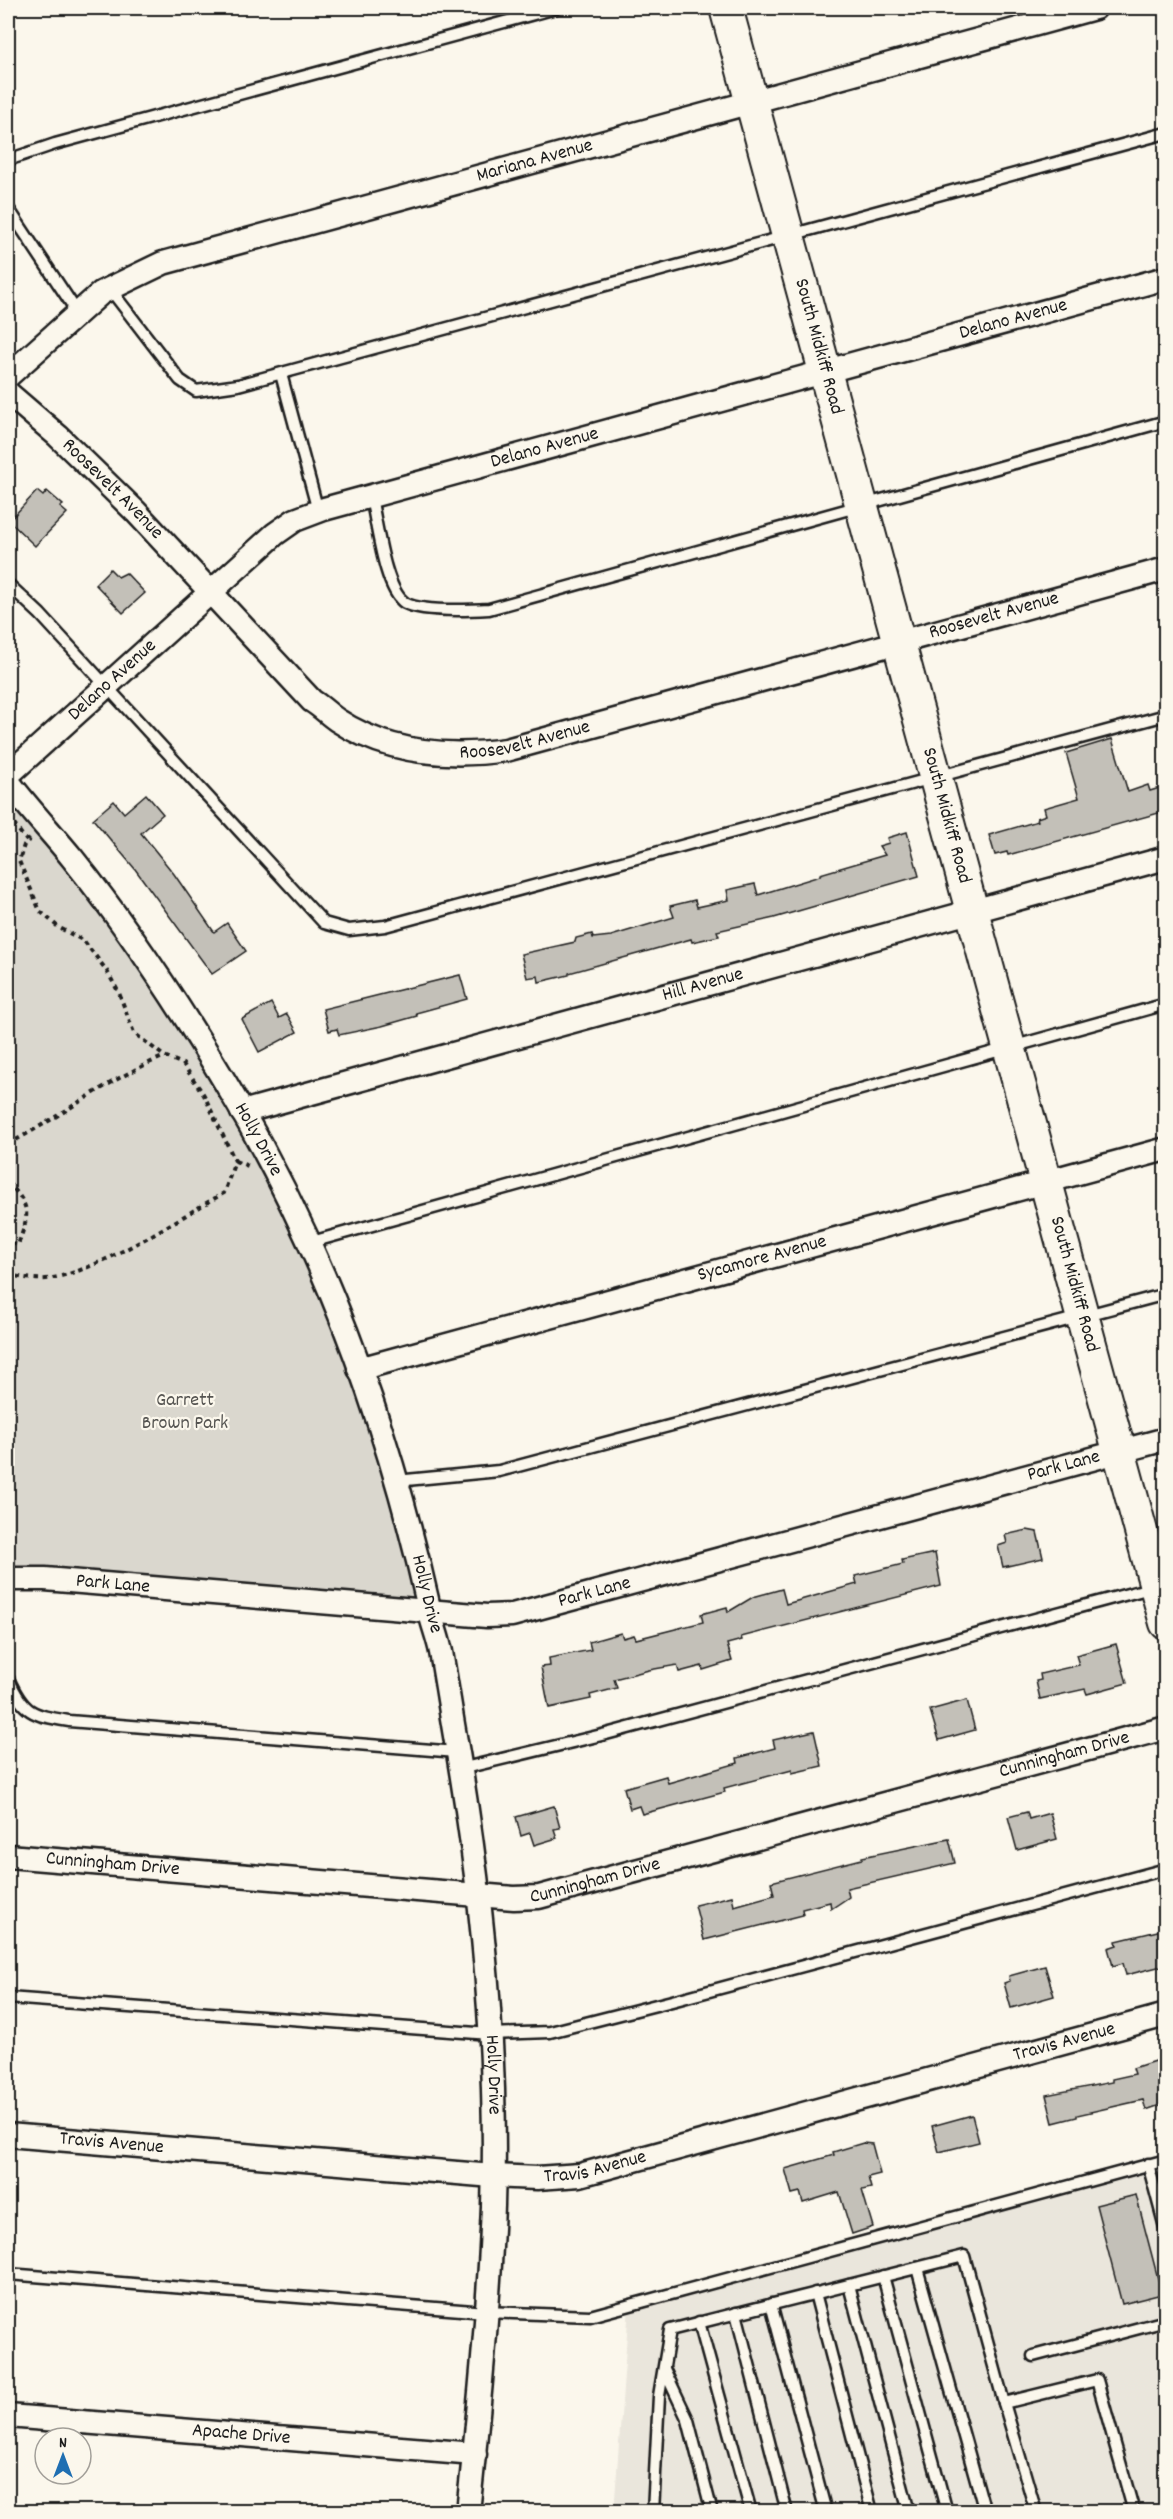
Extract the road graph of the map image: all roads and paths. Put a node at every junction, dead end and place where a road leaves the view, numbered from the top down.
1 (556, 8) edge
2 (726, 8) edge
3 (1095, 8) edge
4 (751, 102) junction
5 (1166, 133) edge
6 (8, 160) edge
7 (8, 208) edge
8 (788, 236) junction
9 (1166, 278) edge
10 (110, 289) junction
11 (77, 312) junction
12 (825, 373) junction
13 (281, 374) junction
14 (8, 376) edge
15 (8, 393) edge
16 (1166, 421) edge
17 (371, 498) junction
18 (860, 504) junction
19 (318, 511) junction
20 (1166, 569) edge
21 (8, 584) edge
22 (213, 591) junction
23 (897, 643) junction
24 (107, 686) junction
25 (1166, 715) edge
26 (8, 775) edge
27 (934, 777) junction
28 (8, 781) edge
29 (8, 817) edge
30 (45, 827) junction
31 (27, 841) junction
32 (1166, 858) edge
33 (972, 912) junction
34 (1166, 1004) edge
35 (1009, 1047) junction
36 (164, 1056) junction
37 (242, 1112) junction
38 (8, 1144) edge
39 (1166, 1149) edge
40 (235, 1161) junction
41 (251, 1168) dead end
42 (1046, 1181) junction
43 (8, 1182) edge
44 (8, 1242) edge
45 (308, 1243) junction
46 (8, 1274) edge
47 (1166, 1294) edge
48 (1082, 1318) junction
49 (359, 1369) junction
50 (1166, 1439) edge
51 (1118, 1452) junction
52 (396, 1481) junction
53 (8, 1579) edge
54 (1160, 1585) edge
55 (429, 1612) junction
56 (1166, 1623) edge
57 (8, 1678) edge
58 (1166, 1728) edge
59 (459, 1761) junction
60 (8, 1856) edge
61 (1166, 1869) edge
62 (479, 1895) junction
63 (8, 1998) edge
64 (1166, 2015) edge
65 (490, 2034) junction
66 (8, 2135) edge
67 (1166, 2160) edge
68 (1148, 2164) junction
69 (493, 2176) junction
70 (1166, 2231) edge
71 (917, 2268) junction
72 (8, 2274) edge
73 (883, 2276) junction
74 (849, 2285) junction
75 (815, 2293) junction
76 (771, 2304) junction
77 (486, 2312) junction
78 (736, 2313) junction
79 (1166, 2321) edge
80 (699, 2322) junction
81 (1034, 2356) dead end
82 (663, 2369) junction
83 (1004, 2403) junction
84 (8, 2416) edge
85 (475, 2454) junction
86 (468, 2511) edge
87 (653, 2511) edge
88 (712, 2511) edge
89 (750, 2511) edge
90 (787, 2511) edge
91 (826, 2511) edge
92 (872, 2511) edge
93 (909, 2511) edge
94 (947, 2511) edge
95 (984, 2511) edge
96 (1036, 2511) edge
97 (1134, 2511) edge

1 - 6 lane
2 - 4 main road, South Midkiff Road
3 - 4 street, Mariana Avenue
4 - 8 main road, South Midkiff Road
4 - 10 street, Mariana Avenue
5 - 8 lane
7 - 11 lane
8 - 12 main road, South Midkiff Road
8 - 13 lane
9 - 12 street, Delano Avenue
10 - 11 street, Mariana Avenue
10 - 13 lane
11 - 14 street, Mariana Avenue
12 - 17 street, Delano Avenue
12 - 18 main road, South Midkiff Road
13 - 19 lane
15 - 22 street, Roosevelt Avenue
16 - 18 lane
17 - 18 lane
17 - 19 street, Delano Avenue
18 - 23 main road, South Midkiff Road
19 - 22 street, Delano Avenue
20 - 23 street, Roosevelt Avenue
21 - 24 lane
22 - 23 street, Roosevelt Avenue
22 - 24 street, Delano Avenue
23 - 27 main road, South Midkiff Road
24 - 26 street, Delano Avenue
24 - 27 lane
25 - 27 lane
27 - 33 main road, South Midkiff Road
28 - 30 street, Holly Drive
29 - 31 path
30 - 31 path
30 - 37 street, Holly Drive
31 - 36 path
32 - 33 street, Hill Avenue
33 - 35 main road, South Midkiff Road
33 - 37 street, Hill Avenue
34 - 35 lane
35 - 42 main road, South Midkiff Road
35 - 45 lane
36 - 38 path
36 - 40 path
37 - 45 street, Holly Drive
39 - 42 street, Sycamore Avenue
40 - 41 path
40 - 46 path
42 - 48 main road, South Midkiff Road
42 - 49 street, Sycamore Avenue
43 - 44 path
45 - 49 street, Holly Drive
47 - 48 lane
48 - 51 main road, South Midkiff Road
48 - 52 lane
49 - 52 street, Holly Drive
50 - 51 street, Park Lane
51 - 54 main road, South Midkiff Road
51 - 55 street, Park Lane
52 - 55 street, Holly Drive
53 - 55 street, Park Lane
54 - 56 main road, South Midkiff Road
54 - 59 lane
55 - 59 street, Holly Drive
57 - 59 lane
58 - 62 street, Cunningham Drive
59 - 62 street, Holly Drive
60 - 62 street, Cunningham Drive
61 - 65 lane
62 - 65 street, Holly Drive
63 - 65 lane
64 - 69 street, Travis Avenue
65 - 69 street, Holly Drive
66 - 69 street, Travis Avenue
67 - 68 lane
68 - 70 lane
68 - 77 lane
69 - 77 street, Holly Drive
71 - 73 lane
71 - 83 lane
71 - 95 lane
72 - 77 lane
73 - 74 lane
73 - 94 lane
74 - 75 lane
74 - 93 lane
75 - 76 lane
75 - 92 lane
76 - 78 lane
76 - 91 lane
77 - 85 street, Holly Drive
78 - 80 lane
78 - 90 lane
79 - 81 lane
80 - 82 lane
80 - 89 lane
82 - 87 lane
82 - 88 lane
83 - 96 lane
83 - 97 lane
84 - 85 street, Apache Drive
85 - 86 street, Holly Drive

